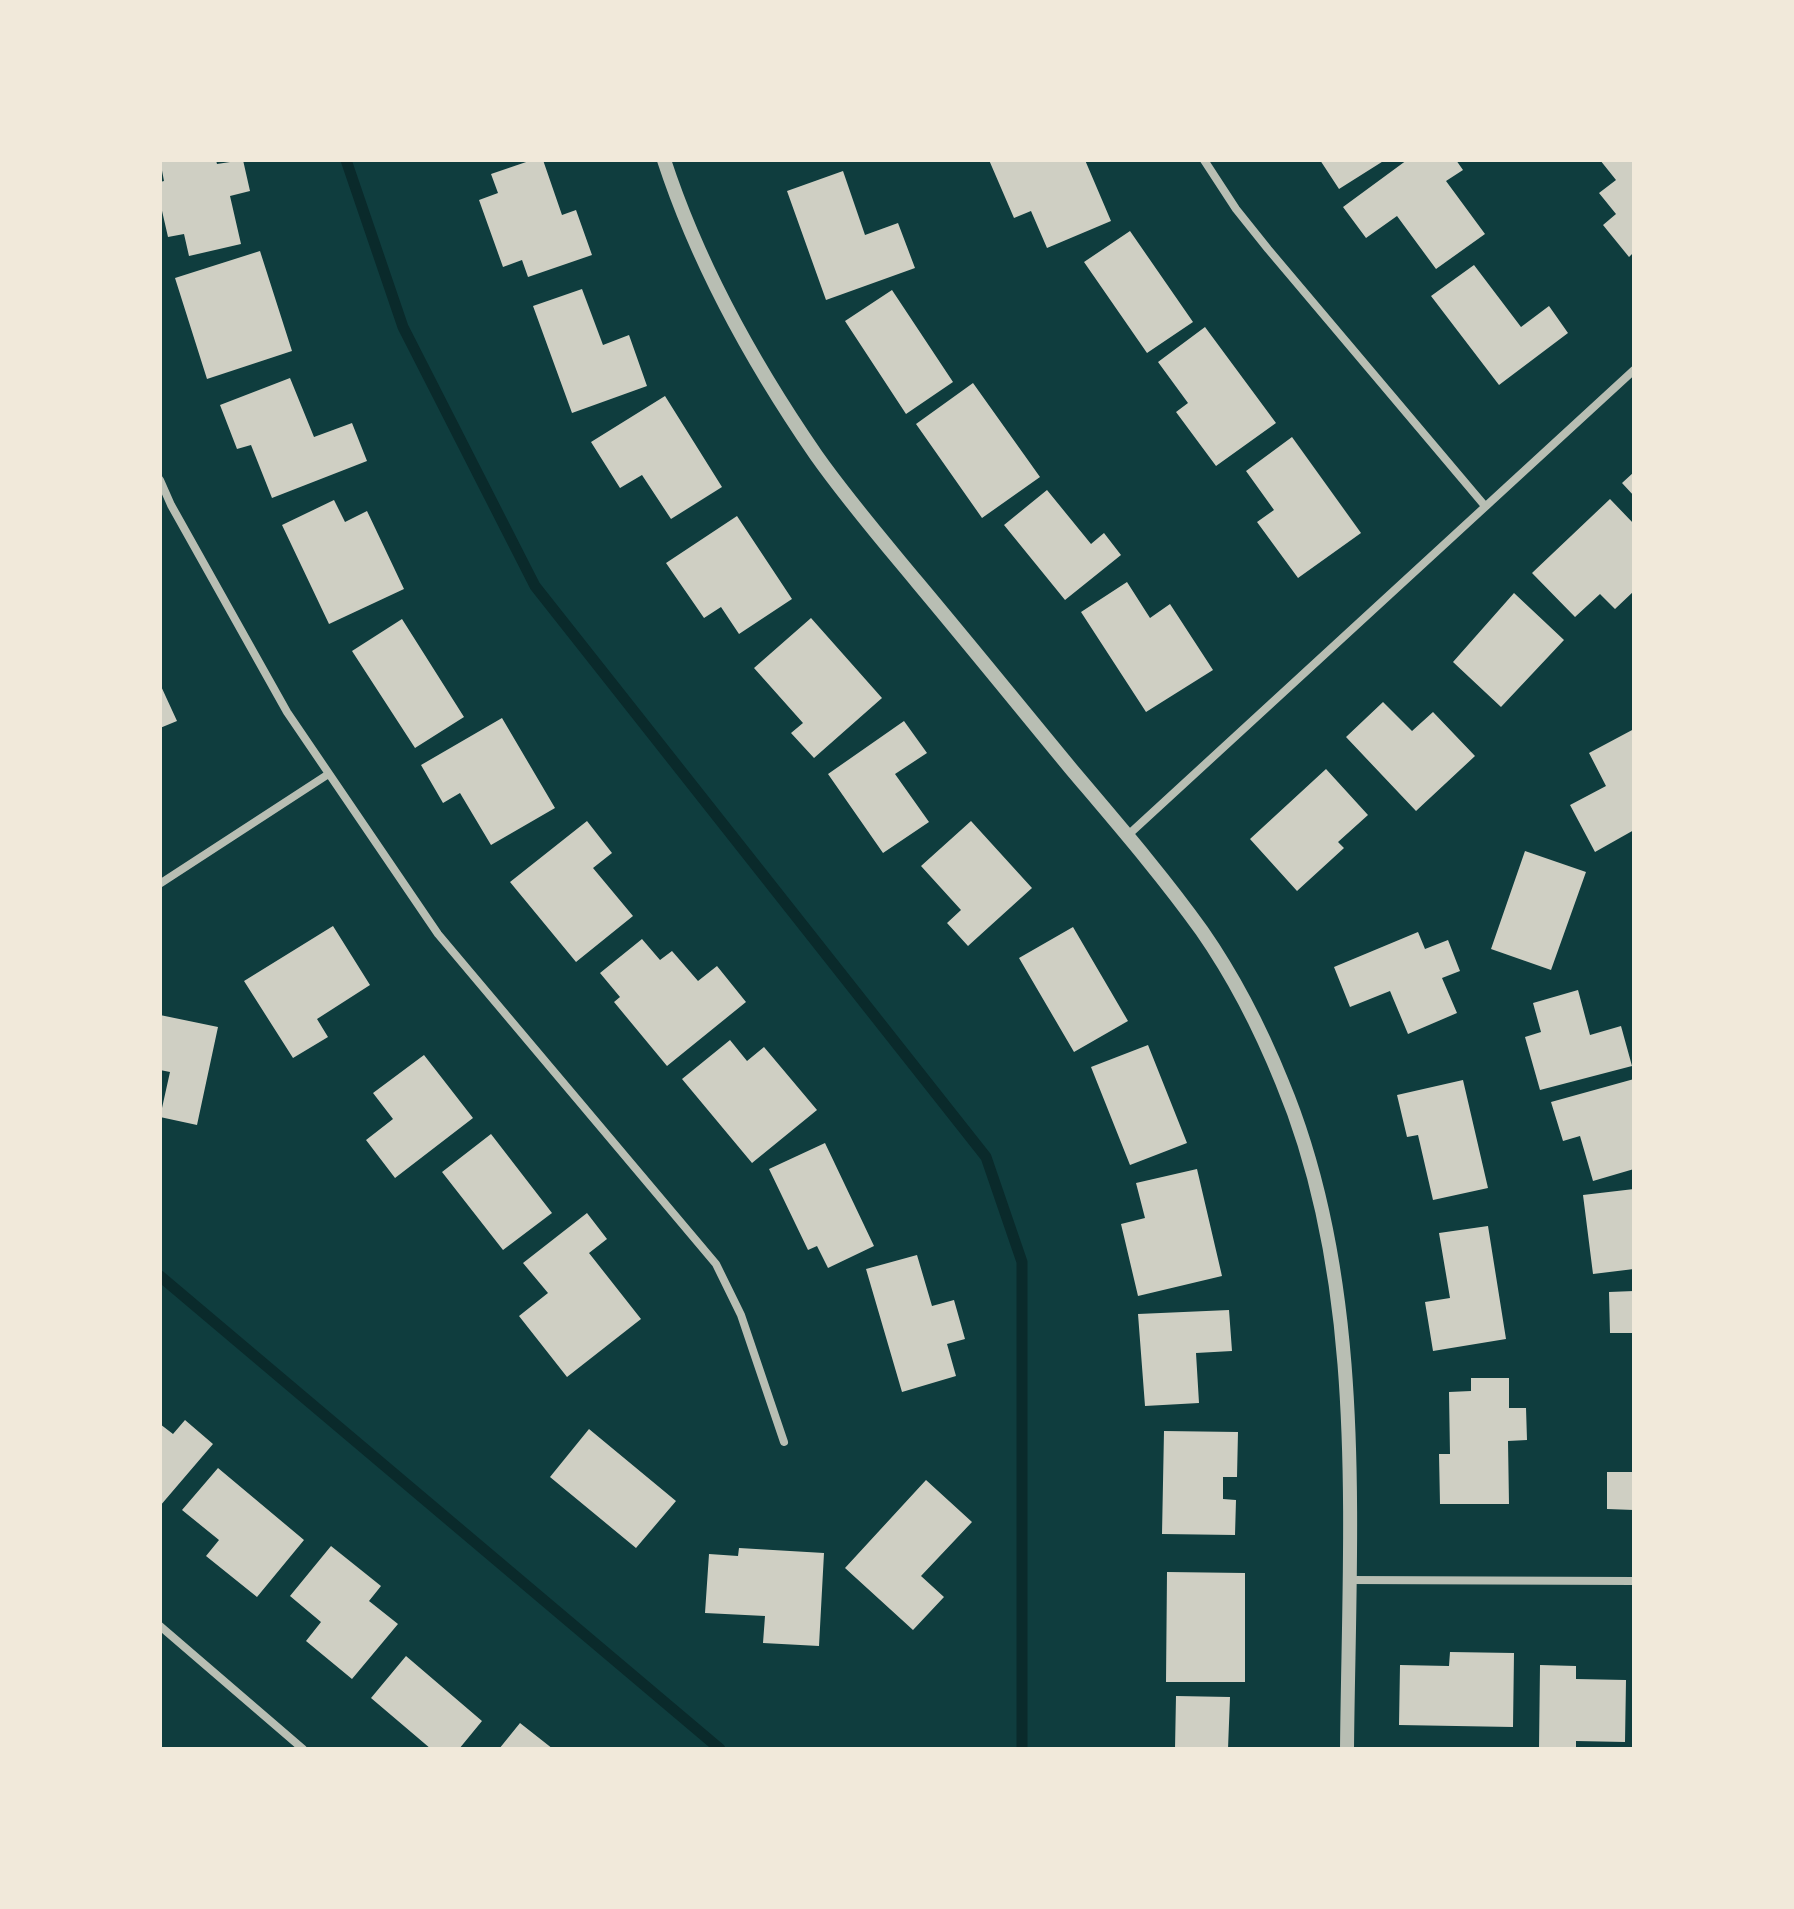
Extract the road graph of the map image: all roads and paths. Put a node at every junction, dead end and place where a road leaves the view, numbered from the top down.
1 (664, 160) edge
2 (1204, 160) edge
3 (1634, 370) edge
4 (160, 480) edge
5 (1485, 506) junction
6 (327, 775) junction
7 (1127, 836) junction
8 (161, 883) edge
9 (784, 1442) dead end
10 (1348, 1580) junction
11 (1634, 1581) edge
12 (160, 1626) edge
13 (303, 1749) edge
14 (1347, 1749) edge

1 - 7 street
2 - 5 street
3 - 5 street
4 - 6 street
5 - 7 street
6 - 8 street
6 - 9 street
7 - 10 street
10 - 11 street
10 - 14 street
12 - 13 street

